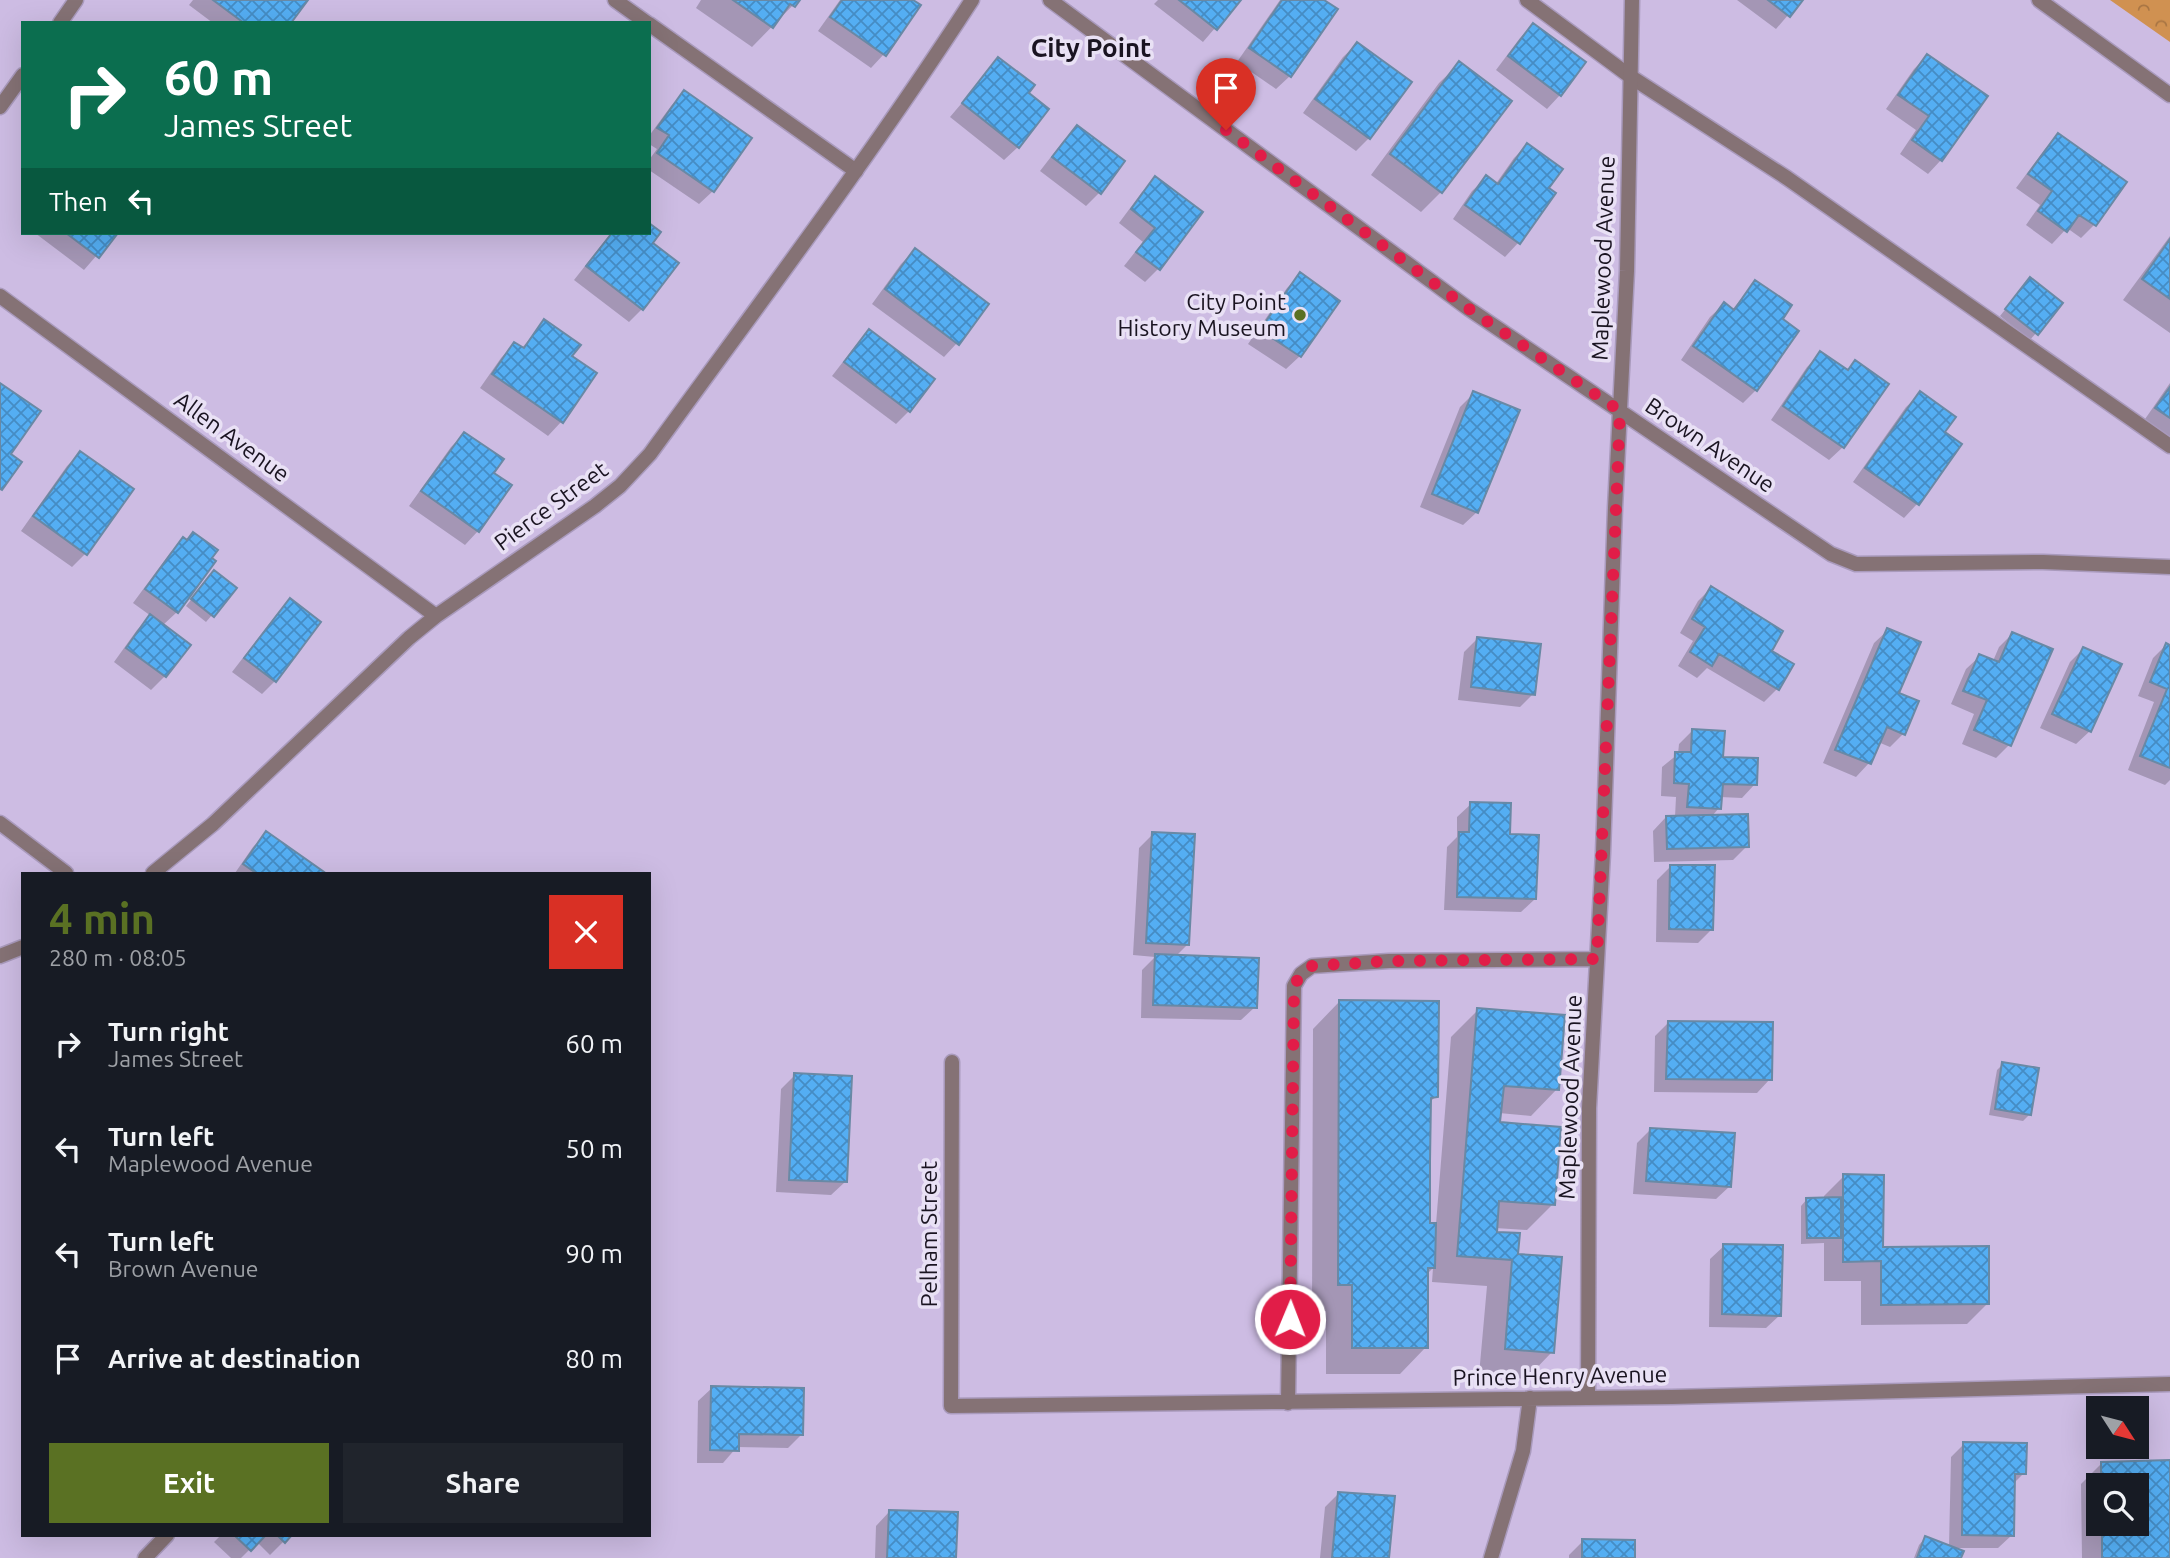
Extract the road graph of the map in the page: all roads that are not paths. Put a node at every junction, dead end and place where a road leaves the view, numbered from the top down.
1 (76, 0) edge
2 (615, 0) edge
3 (972, 0) edge
4 (1050, 0) edge
5 (1527, 0) edge
6 (1632, 0) edge
7 (2039, 0) edge
8 (61, 21) edge
9 (645, 21) edge
10 (651, 25) edge
11 (1631, 77) junction
12 (21, 78) edge
13 (2170, 95) edge
14 (0, 107) edge
15 (856, 171) junction
16 (0, 296) edge
17 (1620, 411) junction
18 (2170, 446) edge
19 (2170, 567) edge
20 (436, 616) junction
21 (0, 823) edge
22 (65, 872) edge
23 (154, 872) edge
24 (21, 948) edge
25 (0, 956) edge
26 (1597, 959) junction
27 (952, 1062) dead end
28 (2170, 1384) edge
29 (1530, 1398) junction
30 (1588, 1398) junction
31 (1288, 1403) junction
32 (951, 1406) joint
33 (165, 1537) edge
34 (145, 1558) edge
35 (1491, 1558) edge

1 - 8 street
2 - 9 street
3 - 15 street, Pierce Street
4 - 17 street, Brown Avenue
5 - 11 street
6 - 11 street, Maplewood Avenue
7 - 13 street
10 - 15 street
11 - 17 street, Maplewood Avenue
11 - 18 street
12 - 14 street
15 - 20 street, Pierce Street
16 - 20 street, Allen Avenue
17 - 19 street, Brown Avenue
17 - 26 street, Maplewood Avenue
20 - 23 street, Pierce Street
21 - 22 street
24 - 25 street
26 - 30 street, Maplewood Avenue
26 - 31 street
27 - 32 street, Pelham Street
28 - 30 street, Prince Henry Avenue
29 - 30 street, Prince Henry Avenue
29 - 31 street, Prince Henry Avenue
29 - 35 street
31 - 32 street, Prince Henry Avenue
33 - 34 street

